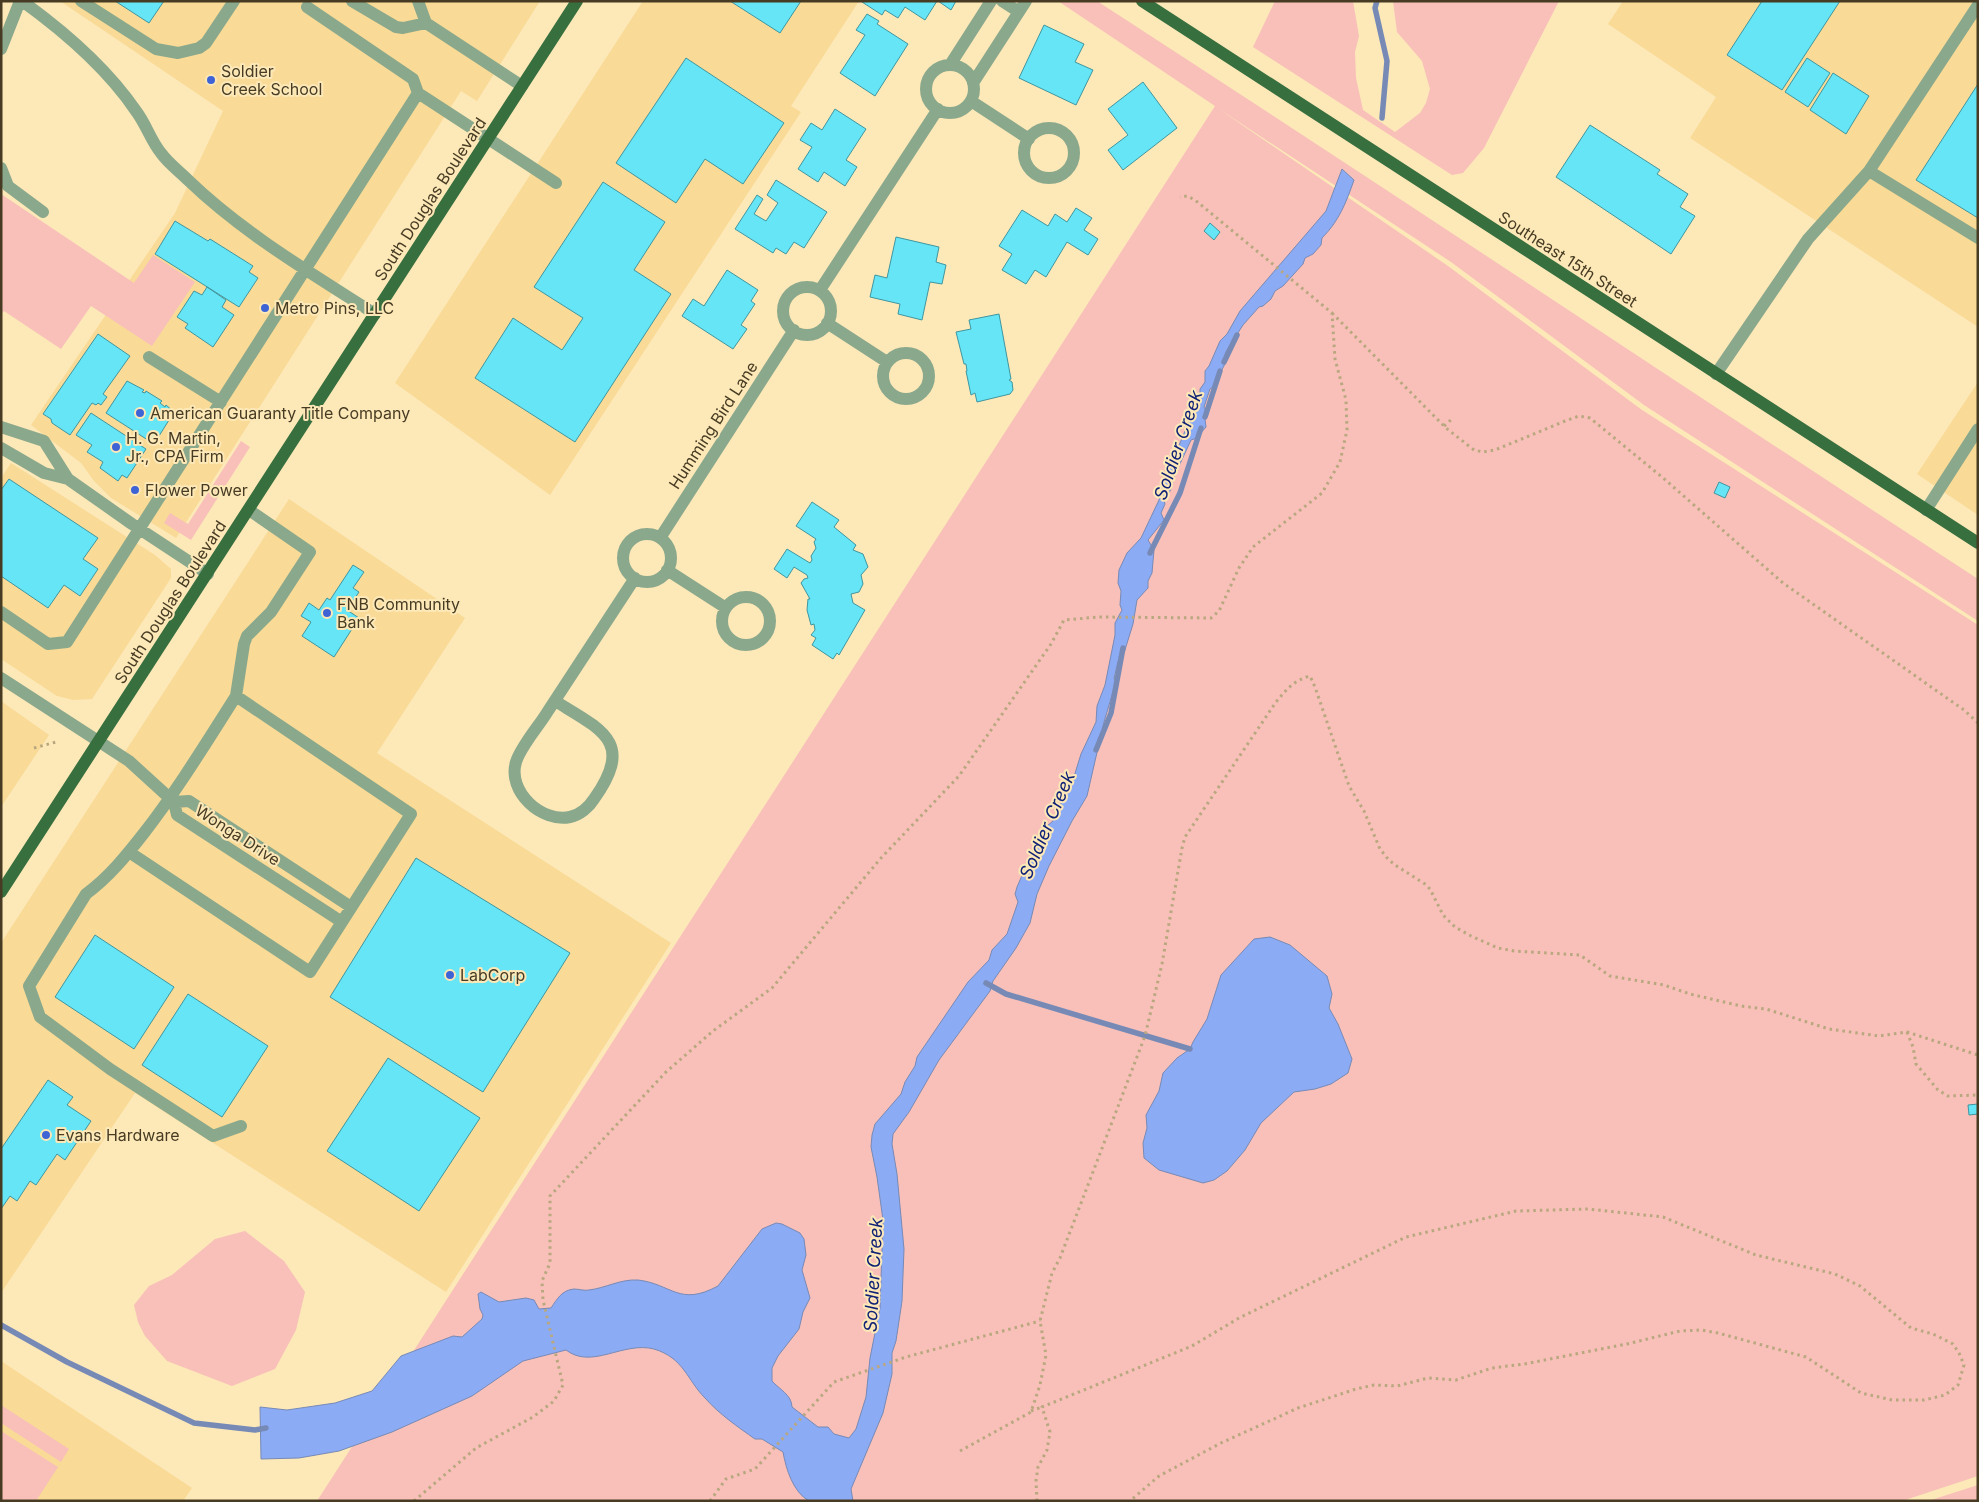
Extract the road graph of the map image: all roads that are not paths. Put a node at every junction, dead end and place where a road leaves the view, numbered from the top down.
1 (21, 1) edge
2 (81, 1) edge
3 (234, 1) edge
4 (352, 1) edge
5 (418, 1) edge
6 (577, 1) edge
7 (991, 1) edge
8 (1002, 1) edge
9 (1142, 1) edge
10 (1978, 4) edge
11 (307, 7) dead end
12 (1023, 7) edge
13 (426, 23) junction
14 (1, 49) edge
15 (950, 65) junction
16 (974, 82) junction
17 (522, 86) junction
18 (418, 93) junction
19 (971, 101) junction
20 (938, 109) junction
21 (488, 138) junction
22 (1029, 139) junction
23 (1, 168) edge
24 (1869, 171) junction
25 (556, 183) dead end
26 (43, 212) dead end
27 (1978, 238) edge
28 (306, 270) junction
29 (820, 290) junction
30 (375, 314) junction
31 (827, 323) junction
32 (794, 330) junction
33 (149, 357) dead end
34 (887, 362) dead end
35 (1716, 374) junction
36 (221, 402) junction
37 (1, 427) edge
38 (1978, 429) edge
39 (1, 448) edge
40 (68, 479) junction
41 (249, 510) junction
42 (1926, 510) junction
43 (140, 530) junction
44 (660, 538) junction
45 (1978, 543) edge
46 (667, 570) junction
47 (208, 574) junction
48 (635, 578) junction
49 (726, 608) dead end
50 (1, 612) edge
51 (1, 678) edge
52 (236, 696) junction
53 (555, 701) junction
54 (98, 742) junction
55 (172, 801) junction
56 (129, 852) junction
57 (1, 892) edge
58 (351, 907) junction
59 (342, 922) junction
60 (241, 1126) dead end

1 - 14 street
1 - 28 street
2 - 3 street
4 - 13 street
5 - 13 street
6 - 17 main road, South Douglas Boulevard
7 - 15 street
8 - 12 street
9 - 35 main road, Southeast 15th Street
10 - 24 street
11 - 18 street
12 - 16 street
13 - 17 street
15 - 16 street
15 - 20 street
16 - 19 street
17 - 21 main road, South Douglas Boulevard
18 - 21 street
18 - 28 street
19 - 20 street
19 - 22 street
20 - 29 street
21 - 25 street
21 - 30 main road, South Douglas Boulevard
22 - 22 street
23 - 26 street
24 - 27 street
24 - 35 street
28 - 30 street
28 - 36 street
29 - 31 street
29 - 32 street
30 - 41 main road, South Douglas Boulevard
31 - 32 street
31 - 34 street
32 - 44 street, Humming Bird Lane
33 - 36 street
35 - 42 main road, Southeast 15th Street
36 - 43 street
37 - 40 street
38 - 42 street
39 - 40 street
40 - 43 street
41 - 47 main road, South Douglas Boulevard
41 - 52 street
42 - 45 main road, Southeast 15th Street
43 - 47 street
43 - 50 street
44 - 46 street
44 - 48 street
46 - 48 street
46 - 49 street
47 - 54 main road, South Douglas Boulevard
48 - 53 street
51 - 54 street, Wonga Drive
52 - 55 street
52 - 58 street
53 - 53 street
54 - 55 street, Wonga Drive
54 - 57 main road, South Douglas Boulevard
55 - 56 street
55 - 58 street, Wonga Drive
55 - 59 street, Wonga Drive
56 - 59 street
56 - 60 street
58 - 59 street

